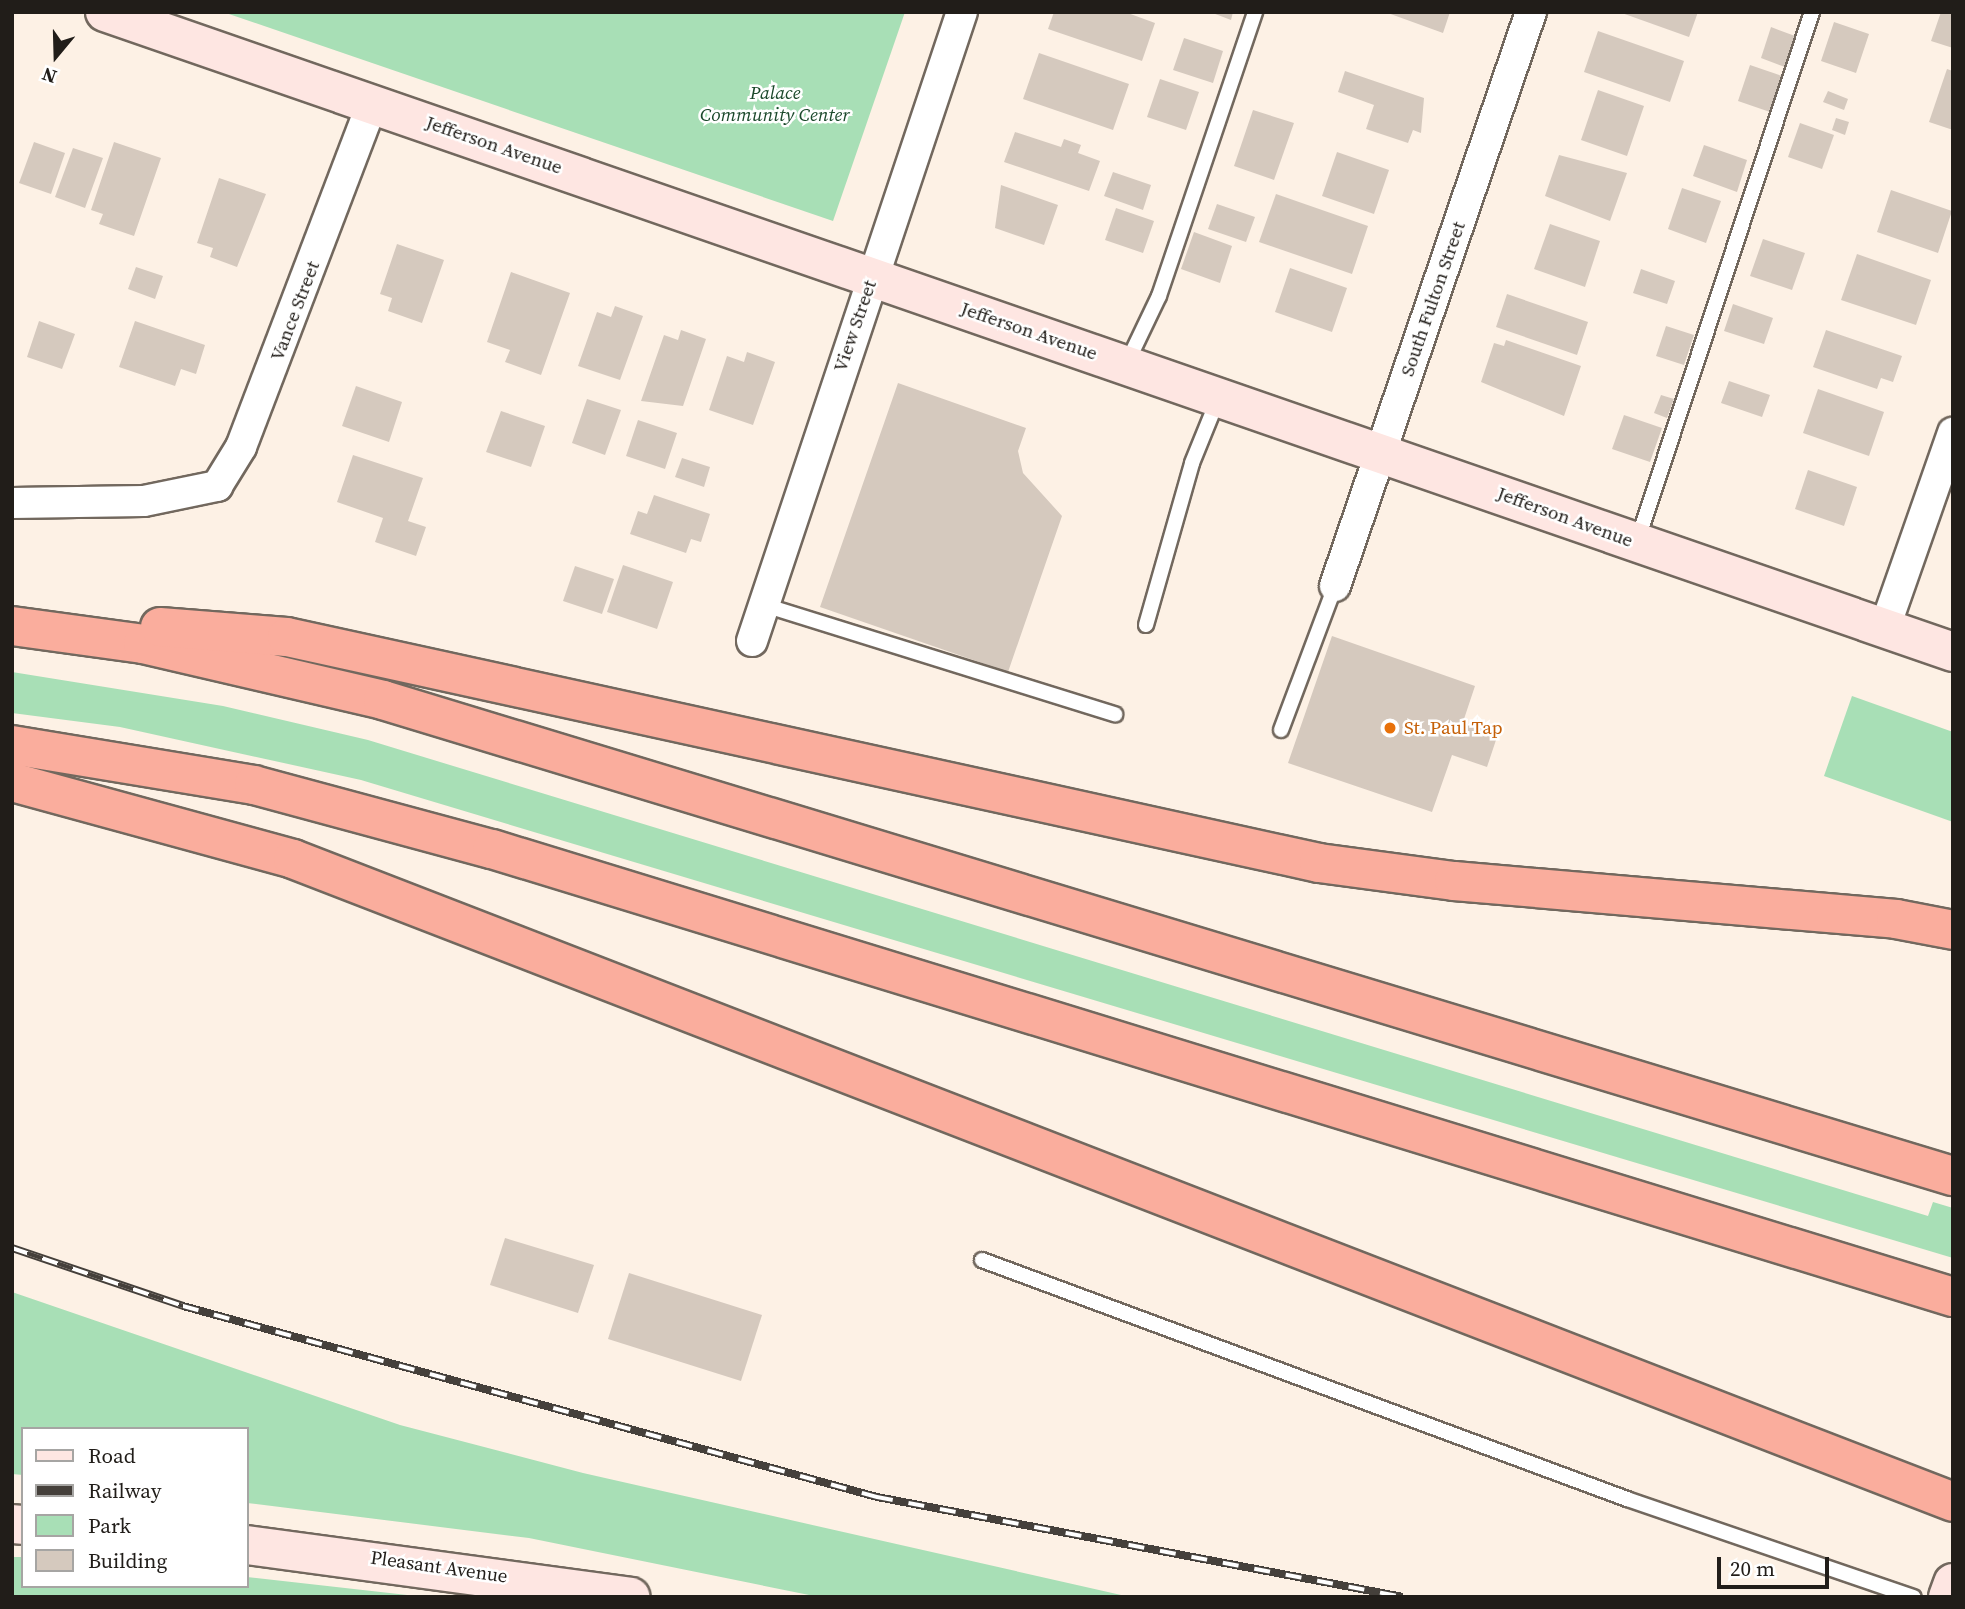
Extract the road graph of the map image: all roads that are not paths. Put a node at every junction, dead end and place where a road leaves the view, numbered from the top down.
1 (106, 12) edge
2 (962, 12) edge
3 (1255, 12) edge
4 (1531, 12) edge
5 (1812, 12) edge
6 (372, 104) junction
7 (872, 277) junction
8 (1126, 364) junction
9 (1219, 396) junction
10 (1953, 433) edge
11 (1380, 451) junction
12 (12, 503) edge
13 (1637, 543) junction
14 (1335, 586) joint
15 (764, 605) junction
16 (12, 620) edge
17 (1146, 625) dead end
18 (12, 626) edge
19 (1885, 628) junction
20 (752, 641) dead end
21 (1953, 652) edge
22 (1115, 714) dead end
23 (1281, 730) dead end
24 (12, 745) edge
25 (12, 782) edge
26 (1953, 930) edge
27 (1953, 1176) edge
28 (982, 1260) dead end
29 (1947, 1296) edge
30 (1953, 1502) edge
31 (248, 1545) edge
32 (1953, 1583) edge
33 (631, 1597) edge
34 (1914, 1597) edge
35 (1948, 1597) edge

1 - 6 street, Jefferson Avenue
2 - 7 street, View Street
3 - 8 lane
4 - 11 street, South Fulton Street
5 - 13 lane
6 - 7 street, Jefferson Avenue
6 - 12 street, Vance Street
7 - 8 street, Jefferson Avenue
7 - 15 street, View Street
8 - 9 street, Jefferson Avenue
9 - 11 street, Jefferson Avenue
9 - 17 lane
10 - 19 street
11 - 13 street, Jefferson Avenue
11 - 14 street, South Fulton Street
13 - 19 street, Jefferson Avenue
14 - 23 lane
15 - 20 street, View Street
15 - 22 lane
16 - 26 highway
18 - 27 highway
19 - 21 street, Jefferson Avenue
24 - 29 highway
25 - 30 highway
28 - 34 lane
31 - 33 street, Pleasant Avenue
32 - 35 street

